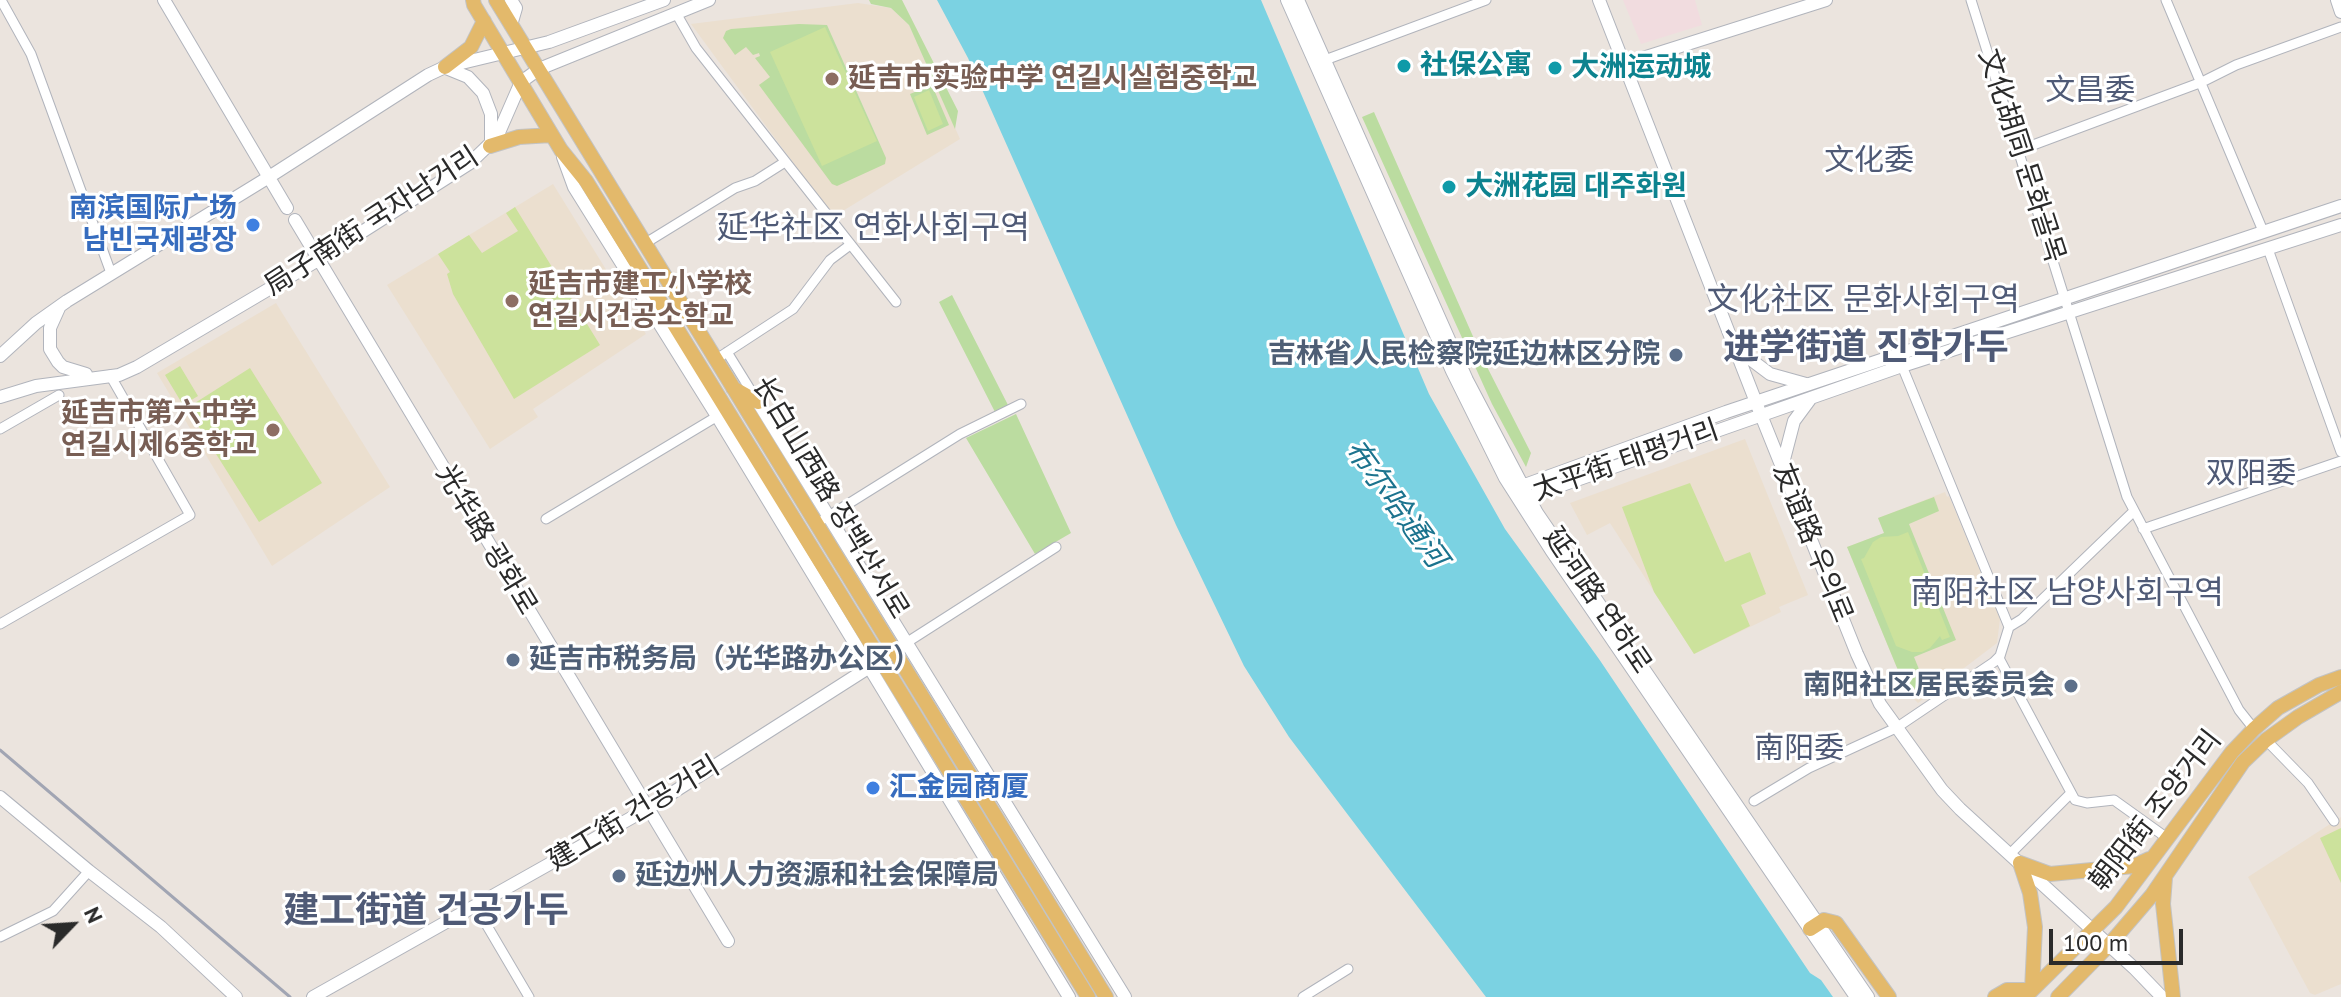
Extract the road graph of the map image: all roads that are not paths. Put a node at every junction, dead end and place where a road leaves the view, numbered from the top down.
1 (1, 0) edge
2 (164, 0) edge
3 (496, 0) edge
4 (511, 0) edge
5 (709, 0) edge
6 (1287, 0) edge
7 (1298, 0) edge
8 (1486, 0) edge
9 (1599, 0) edge
10 (1826, 0) edge
11 (1971, 0) edge
12 (2166, 0) edge
13 (2337, 0) edge
14 (661, 1) edge
15 (470, 2) edge
16 (2341, 12) edge
17 (676, 13) junction
18 (484, 21) junction
19 (511, 25) junction
20 (2341, 27) edge
21 (525, 49) junction
22 (504, 55) junction
23 (1325, 60) junction
24 (1624, 64) junction
25 (445, 67) junction
26 (539, 69) junction
27 (521, 82) junction
28 (2202, 82) junction
29 (552, 135) junction
30 (490, 146) junction
31 (2017, 151) junction
32 (785, 162) junction
33 (269, 177) junction
34 (2341, 206) edge
35 (287, 208) dead end
36 (295, 220) dead end
37 (2341, 225) edge
38 (2263, 231) junction
39 (644, 244) junction
40 (850, 245) junction
41 (2268, 249) junction
42 (318, 260) junction
43 (111, 273) junction
44 (2066, 297) junction
45 (896, 302) dead end
46 (61, 306) junction
47 (2070, 313) junction
48 (1735, 348) junction
49 (0, 356) edge
50 (721, 356) junction
51 (1902, 366) junction
52 (110, 375) junction
53 (95, 377) junction
54 (1807, 384) junction
55 (733, 388) junction
56 (59, 395) dead end
57 (0, 397) edge
58 (1811, 398) junction
59 (758, 402) junction
60 (1756, 402) junction
61 (1021, 404) dead end
62 (722, 413) junction
63 (1761, 415) junction
64 (0, 429) edge
65 (2341, 452) edge
66 (2341, 461) edge
67 (1782, 467) junction
68 (1522, 493) junction
69 (2134, 511) junction
70 (546, 519) dead end
71 (822, 520) junction
72 (2143, 529) junction
73 (1056, 547) dead end
74 (0, 624) edge
75 (2009, 627) junction
76 (906, 643) junction
77 (1999, 658) junction
78 (881, 660) junction
79 (2341, 677) edge
80 (2341, 692) edge
81 (1896, 728) junction
82 (2254, 729) junction
83 (2266, 740) junction
84 (2071, 793) junction
85 (0, 797) edge
86 (1754, 801) dead end
87 (647, 809) junction
88 (2334, 821) dead end
89 (2167, 838) junction
90 (2153, 857) junction
91 (2015, 859) junction
92 (89, 871) junction
93 (2166, 875) junction
94 (476, 907) junction
95 (1814, 926) junction
96 (2092, 931) junction
97 (0, 937) edge
98 (728, 941) dead end
99 (2109, 945) junction
100 (1348, 969) dead end
101 (2029, 994) edge
102 (236, 997) edge
103 (313, 997) edge
104 (529, 997) edge
105 (1069, 997) edge
106 (1088, 997) edge
107 (1106, 997) edge
108 (1125, 997) edge
109 (1303, 997) edge
110 (1856, 997) edge
111 (1868, 997) edge
112 (1889, 997) edge
113 (1995, 997) edge
114 (2058, 997) edge
115 (2162, 997) edge
116 (2173, 997) edge

1 - 43 street
2 - 33 main road
3 - 19 main road, 长白山西路 장백산서로
4 - 19 main road
5 - 17 main road
6 - 68 main road, 延河路 연하로
7 - 23 main road, 延河路 연하로
8 - 23 street
9 - 24 main road, 友谊路 우의로
10 - 24 main road
11 - 31 street, 文化胡同 문화골목
12 - 28 street
13 - 16 main road
14 - 21 main road
15 - 18 main road, 长白山西路 장백산서로
17 - 26 main road
17 - 32 street
18 - 22 main road, 长白山西路 장백산서로
18 - 25 main road
19 - 21 main road, 长白山西路 장백산서로
20 - 28 street
21 - 22 main road
21 - 26 main road, 长白山西路 장백산서로
22 - 25 main road
22 - 27 main road, 长白山西路 장백산서로
23 - 68 main road, 延河路 연하로
24 - 48 main road, 友谊路 우의로
25 - 30 main road
25 - 33 main road
26 - 27 main road
26 - 39 main road, 长白山西路 장백산서로
27 - 29 main road, 长白山西路 장백산서로
27 - 30 main road, 局子南街 국자남거리
28 - 31 street
28 - 38 street
29 - 30 main road
29 - 62 main road, 长白山西路 장백산서로
30 - 42 main road, 局子南街 국자남거리
31 - 44 street, 文化胡同 문화골목
32 - 39 street
32 - 40 street
33 - 35 main road
33 - 43 main road
34 - 38 main road, 太平街 태평거리
36 - 42 main road, 光华路 광화로
37 - 41 main road, 太平街 태평거리
38 - 44 main road, 太平街 태평거리
39 - 50 main road, 长白山西路 장백산서로
40 - 45 street
40 - 50 street
41 - 47 main road, 太平街 태평거리
41 - 65 street
42 - 52 main road, 局子南街 국자남거리
42 - 87 main road, 光华路 광화로
43 - 46 main road
44 - 47 street, 文化胡同 문화골목
44 - 54 main road, 太平街 태평거리
46 - 49 main road
46 - 53 main road
47 - 51 main road, 太平街 태평거리
47 - 69 street, 文化胡同 문화골목
48 - 54 main road
48 - 60 main road, 友谊路 우의로
50 - 55 main road, 长白山西路 장백산서로
50 - 59 street
51 - 58 main road, 太平街 태평거리
51 - 75 street
52 - 53 main road, 局子南街 국자남거리
52 - 74 street
53 - 57 main road, 局子南街 국자남거리
54 - 60 main road, 太平街 태평거리
55 - 59 main road
55 - 71 main road, 长白山西路 장백산서로
56 - 64 street
58 - 63 main road, 太平街 태평거리
58 - 67 main road
59 - 71 main road, 长白山西路 장백산서로
60 - 63 main road, 友谊路 우의로
60 - 68 main road, 太平街 태평거리
61 - 71 street
62 - 70 street
62 - 78 main road, 长白山西路 장백산서로
63 - 67 main road, 友谊路 우의로
63 - 68 main road, 太平街 태평거리
66 - 72 street
67 - 81 main road, 友谊路 우의로
68 - 95 main road, 延河路 연하로
69 - 72 street, 文化胡同 문화골목
69 - 75 street
71 - 76 main road, 长白山西路 장백산서로
71 - 78 main road, 长白山西路 장백산서로
72 - 82 street, 文化胡同 문화골목
73 - 76 street
75 - 77 street
76 - 78 main road, 建工街 건공거리
76 - 108 main road, 长白山西路 장백산서로
77 - 81 street
77 - 84 street
78 - 87 main road, 建工街 건공거리
78 - 105 main road, 长白山西路 장백산서로
78 - 106 main road, 长白山西路 장백산서로
78 - 107 main road, 长白山西路 장백산서로
79 - 82 main road, 朝阳街 조양거리
80 - 83 main road, 朝阳街 조양거리
81 - 86 street
81 - 91 main road, 友谊路 우의로
82 - 89 main road, 朝阳街 조양거리
83 - 88 street
83 - 93 main road, 朝阳街 조양거리
84 - 89 street
84 - 91 street
85 - 92 main road
87 - 94 main road, 建工街 건공거리
87 - 98 main road, 光华路 광화로
89 - 90 main road, 朝阳街 조양거리
90 - 91 main road
90 - 96 main road, 朝阳街 조양거리
91 - 96 main road, 友谊路 우의로
91 - 101 main road
92 - 97 street
92 - 102 main road
93 - 99 main road, 朝阳街 조양거리
93 - 116 main road
94 - 103 main road, 建工街 건공거리
94 - 104 street
95 - 110 main road, 延河路 연하로
95 - 111 main road, 延河路 연하로
95 - 112 main road
96 - 99 main road, 友谊路 우의로
96 - 101 main road, 朝阳街 조양거리
99 - 114 main road, 朝阳街 조양거리
99 - 115 main road, 友谊路 우의로
100 - 109 street
101 - 113 main road

